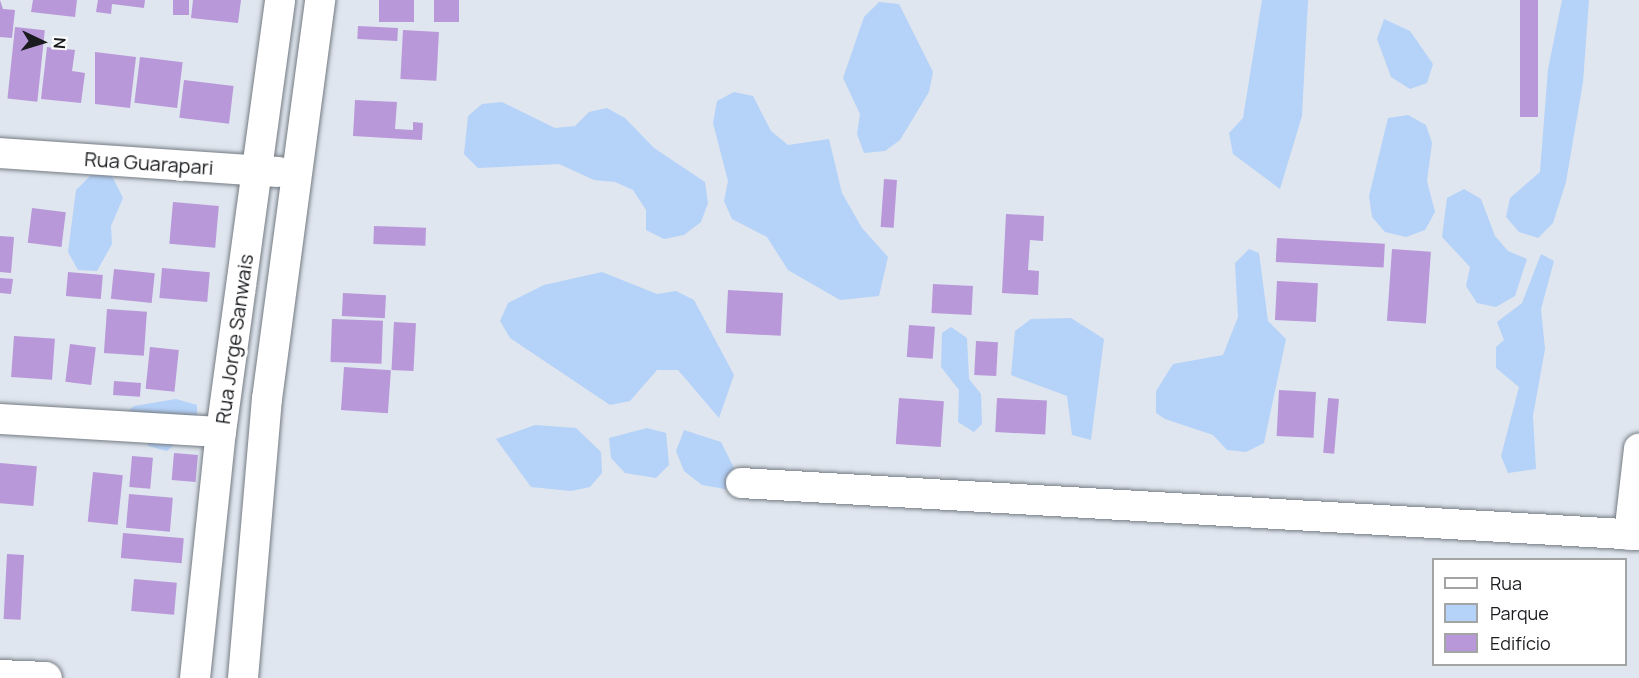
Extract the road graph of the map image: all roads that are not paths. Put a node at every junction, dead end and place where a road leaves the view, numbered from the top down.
1 (280, 0) edge
2 (320, 0) edge
3 (0, 153) edge
4 (258, 170) junction
5 (298, 174) junction
6 (0, 419) edge
7 (221, 432) junction
8 (1639, 449) edge
9 (741, 483) dead end
10 (1634, 535) edge
11 (0, 676) edge
12 (45, 678) edge
13 (195, 678) edge
14 (243, 678) edge

1 - 4 street, Rua Jorge Sanwais
2 - 5 street, Rua Jorge Sanwais
3 - 4 street, Rua Guarapari
4 - 5 street, Rua Guarapari
4 - 7 street, Rua Jorge Sanwais
5 - 14 street, Rua Jorge Sanwais
6 - 7 street
7 - 13 street, Rua Jorge Sanwais
8 - 10 street
9 - 10 street
11 - 12 main road

